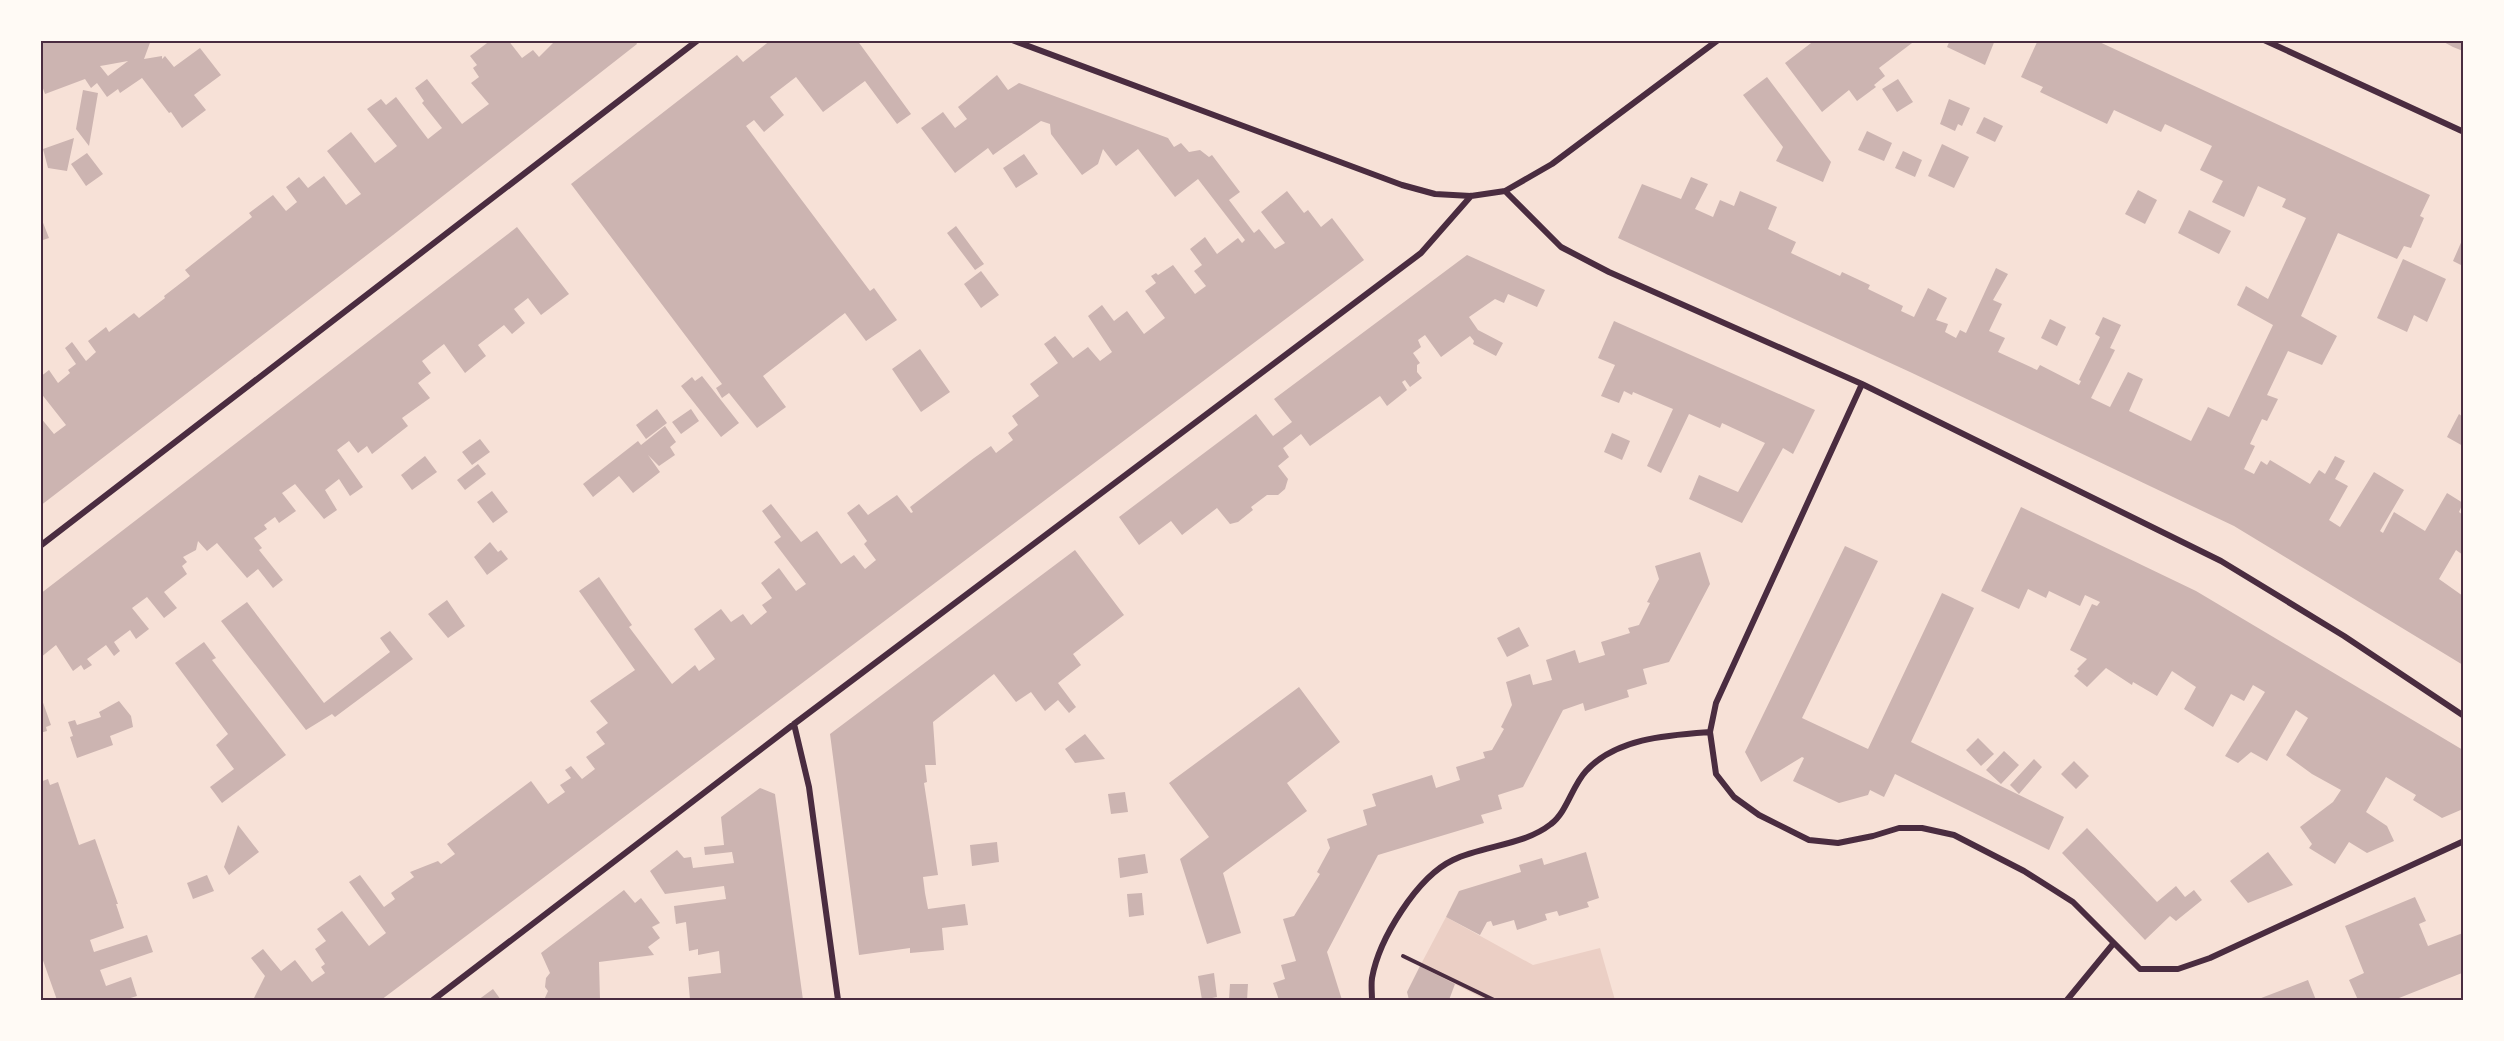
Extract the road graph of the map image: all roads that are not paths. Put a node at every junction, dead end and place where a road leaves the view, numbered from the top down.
1 (698, 40) edge
2 (1012, 40) edge
3 (1718, 40) edge
4 (2264, 40) edge
5 (2463, 132) edge
6 (1505, 191) junction
7 (1472, 196) junction
8 (1862, 384) junction
9 (40, 546) edge
10 (2463, 716) edge
11 (794, 724) junction
12 (1710, 732) junction
13 (2463, 841) edge
14 (2113, 944) junction
15 (433, 1000) edge
16 (838, 1000) edge
17 (1372, 1000) edge
18 (2067, 1000) edge

1 - 9 street
2 - 7 street
3 - 6 street
4 - 5 street
6 - 7 street
6 - 8 street
7 - 11 street
8 - 10 street
8 - 12 street
11 - 15 street
11 - 16 street
12 - 14 street
12 - 17 street
13 - 14 street
14 - 18 street

